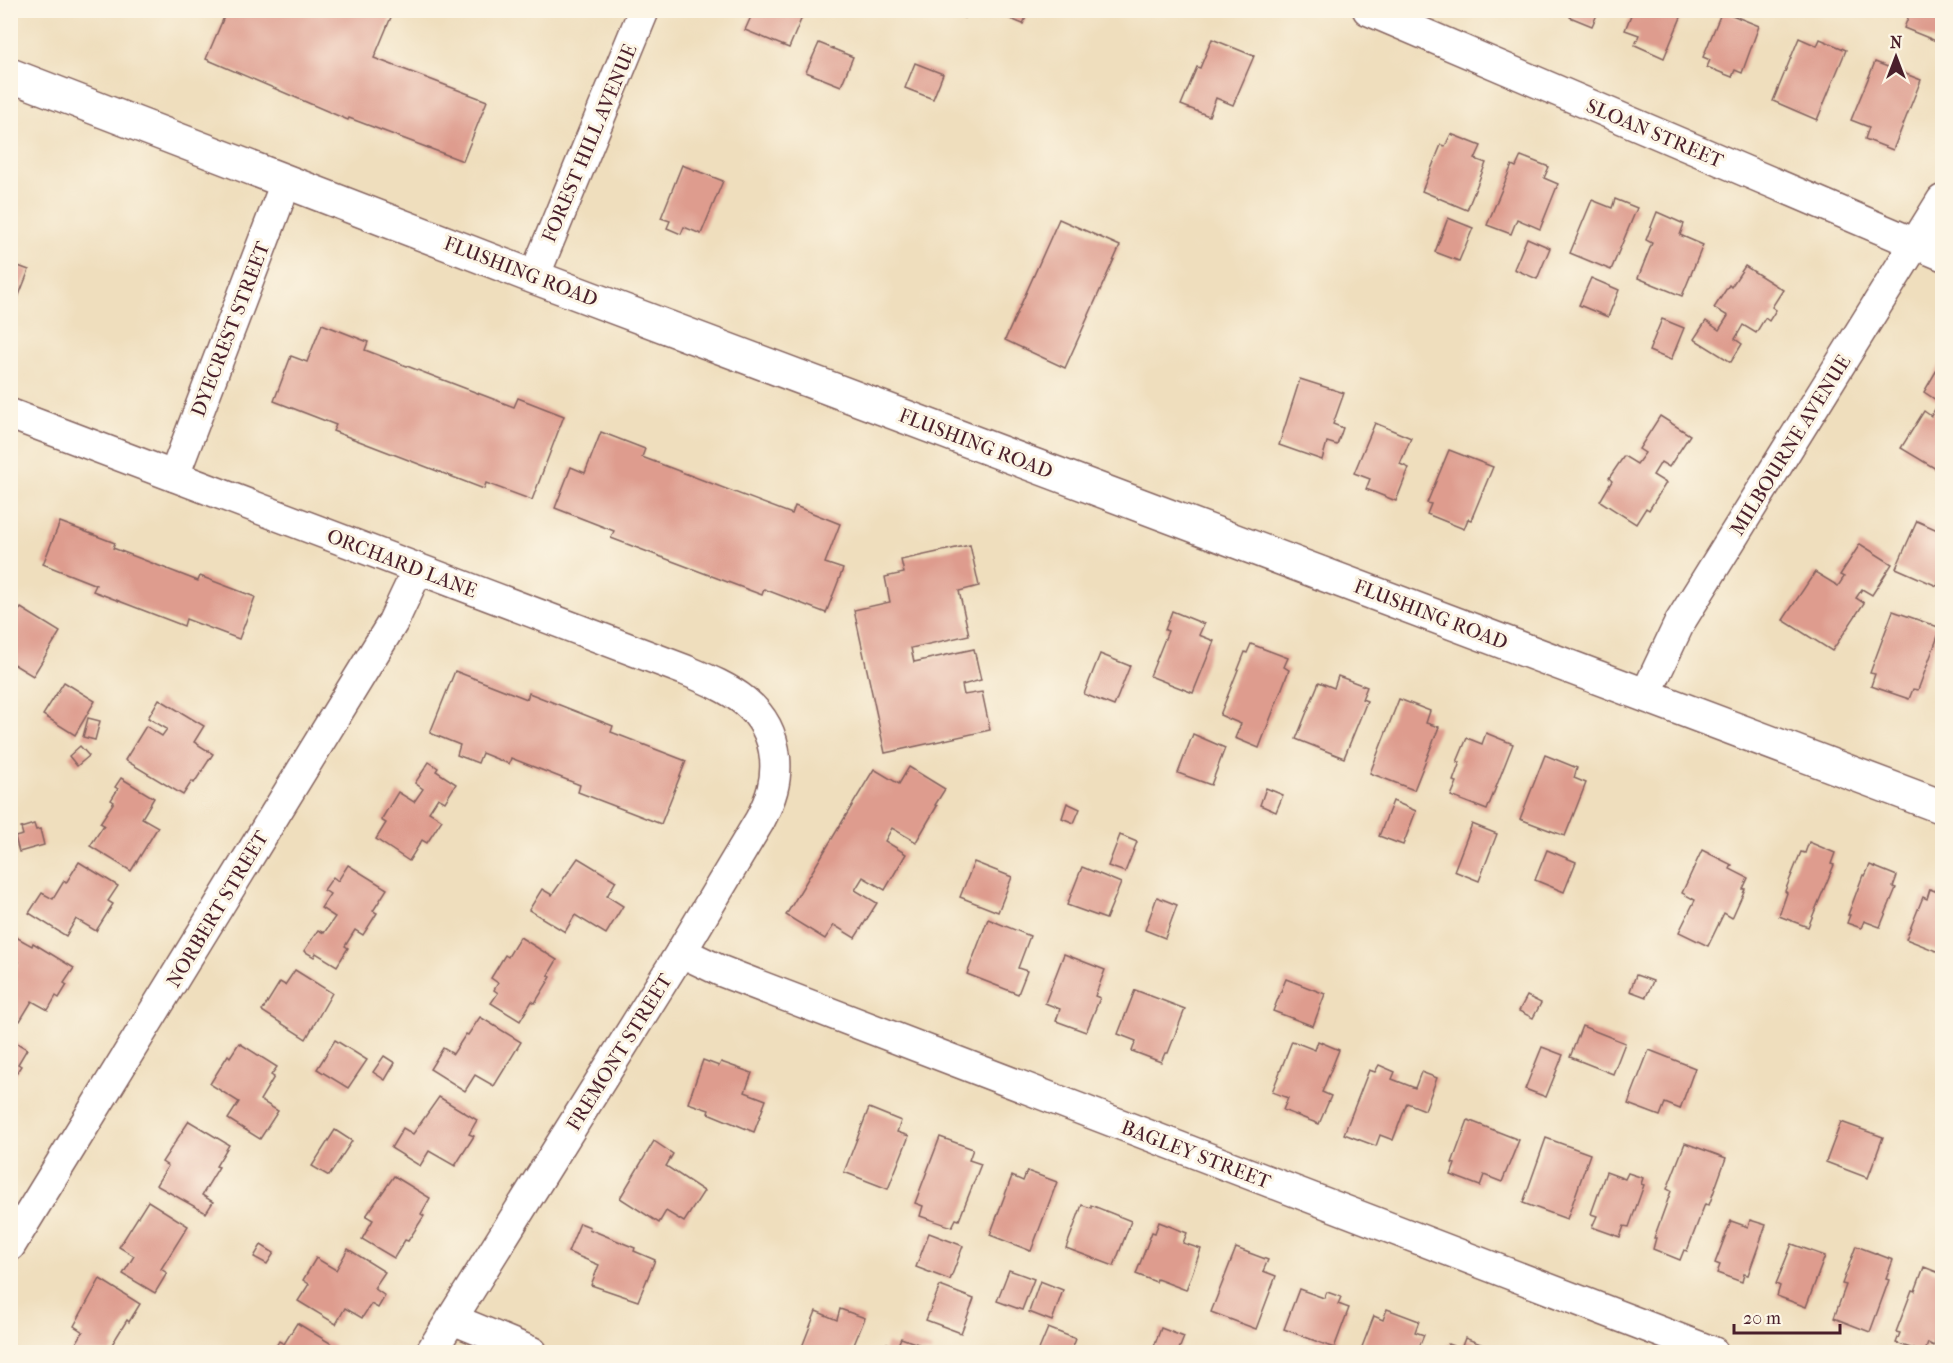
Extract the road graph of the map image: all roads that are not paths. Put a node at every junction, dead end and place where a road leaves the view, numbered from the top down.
1 (644, 10) edge
2 (1368, 10) edge
3 (10, 75) edge
4 (286, 182) junction
5 (1942, 200) edge
6 (1929, 249) edge
7 (534, 277) junction
8 (12, 420) edge
9 (174, 476) junction
10 (418, 569) junction
11 (1646, 694) junction
12 (772, 740) joint
13 (1942, 807) edge
14 (681, 952) junction
15 (10, 1246) edge
16 (452, 1319) junction
17 (431, 1353) edge
18 (532, 1353) edge
19 (1713, 1353) edge

1 - 7 street, FOREST HILL AVENUE
2 - 6 street, SLOAN STREET
3 - 4 main road, FLUSHING ROAD
4 - 7 main road, FLUSHING ROAD
4 - 9 street, DYECREST STREET
5 - 6 street, MILBOURNE AVENUE
6 - 11 street, MILBOURNE AVENUE
7 - 11 main road, FLUSHING ROAD
8 - 9 street, ORCHARD LANE
9 - 10 street, ORCHARD LANE
10 - 12 street, ORCHARD LANE
10 - 15 street, NORBERT STREET
11 - 13 main road, FLUSHING ROAD
12 - 14 street, FREMONT STREET
14 - 16 street, FREMONT STREET
14 - 19 street, BAGLEY STREET
16 - 17 street, FREMONT STREET
16 - 18 street

